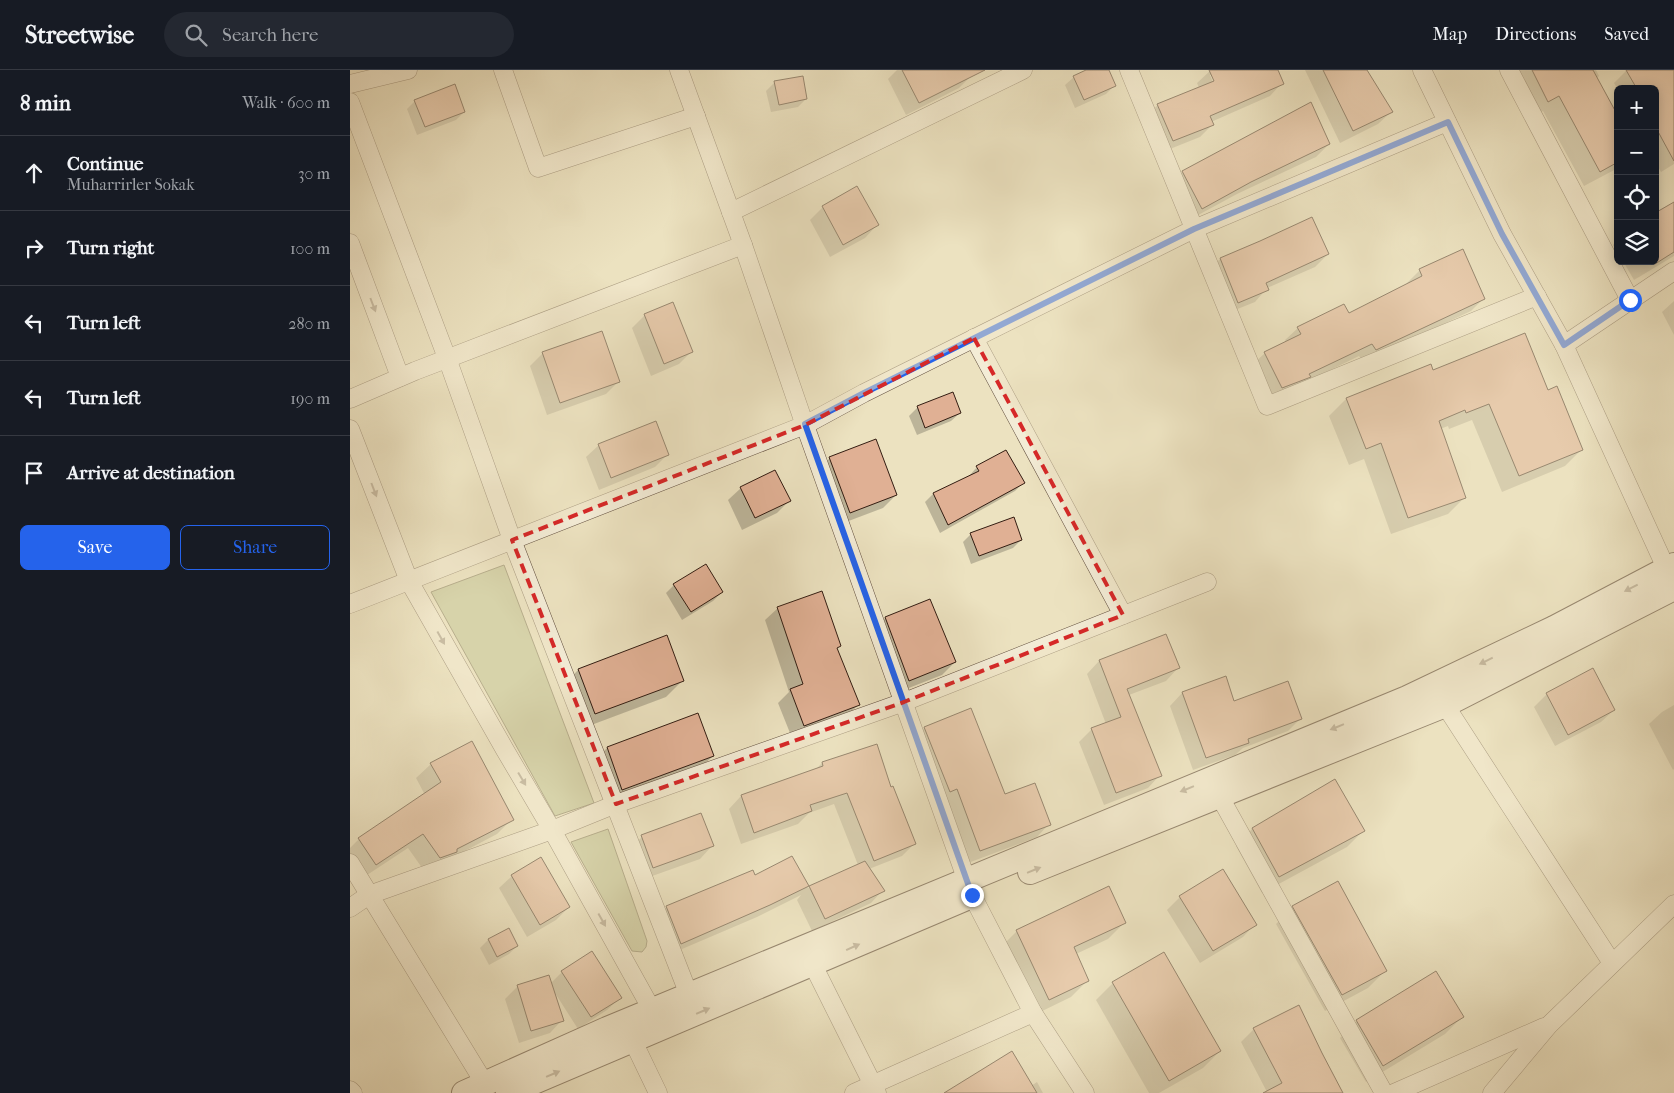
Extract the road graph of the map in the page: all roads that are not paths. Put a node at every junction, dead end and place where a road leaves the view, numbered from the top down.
1 (408, 70) edge
2 (503, 70) edge
3 (679, 70) edge
4 (1023, 70) edge
5 (1130, 70) edge
6 (1422, 70) edge
7 (1510, 70) edge
8 (350, 84) edge
9 (350, 102) edge
10 (696, 116) junction
11 (1448, 122) junction
12 (731, 212) junction
13 (1194, 229) junction
14 (350, 243) edge
15 (743, 245) junction
16 (1674, 271) edge
17 (1537, 296) junction
18 (1630, 300) junction
19 (974, 338) junction
20 (1564, 345) junction
21 (447, 358) junction
22 (400, 377) junction
23 (350, 399) edge
24 (805, 424) junction
25 (350, 428) edge
26 (512, 540) junction
27 (1672, 577) edge
28 (409, 581) junction
29 (1207, 582) dead end
30 (350, 604) edge
31 (1123, 614) junction
32 (904, 702) junction
33 (1445, 705) junction
34 (1220, 796) junction
35 (616, 804) junction
36 (552, 830) junction
37 (350, 863) edge
38 (969, 888) junction
39 (369, 895) junction
40 (1674, 904) edge
41 (350, 908) edge
42 (1612, 963) junction
43 (812, 965) junction
44 (689, 995) junction
45 (652, 1010) junction
46 (1033, 1013) junction
47 (1549, 1025) junction
48 (633, 1041) junction
49 (485, 1084) junction
50 (875, 1088) edge
51 (350, 1090) edge
52 (353, 1093) edge
53 (464, 1093) edge
54 (508, 1093) edge
55 (658, 1093) edge
56 (854, 1093) edge
57 (1086, 1093) edge
58 (1384, 1093) edge
59 (1394, 1093) edge
60 (1492, 1093) edge

1 - 8 street
2 - 10 street
3 - 10 street
4 - 12 street
5 - 13 street
6 - 11 street
7 - 18 street
9 - 21 street
10 - 12 street
11 - 13 street
11 - 17 street
12 - 15 street
13 - 17 street
13 - 19 street
14 -> 22 street
15 - 21 street
15 - 24 street
16 - 18 street
17 - 20 street
18 - 20 street
19 - 24 street
19 - 31 street
20 - 27 street
21 - 22 street
21 - 26 street
22 - 23 street
24 - 26 street
24 - 32 street
25 -> 28 street
26 - 28 street
26 - 35 street
27 - 33 street
27 -> 38 street
28 - 30 street
28 -> 36 street
29 - 31 street
31 - 32 street
32 - 35 street
32 - 38 street
33 - 34 street
33 - 42 street
38 -> 34 street
34 - 58 street
35 - 36 street
35 - 44 street
36 - 39 street
36 -> 45 street
37 - 39 street
43 -> 38 street
38 - 44 street
38 - 46 street
39 - 41 street
39 - 49 street
40 - 42 street
42 - 47 street
48 -> 43 street
43 - 50 street
44 - 45 street
45 - 49 street
46 - 50 street
46 - 57 street
47 - 59 street
47 - 60 street
54 -> 48 street
48 - 55 street
49 - 53 street
50 - 56 street
51 - 52 street

